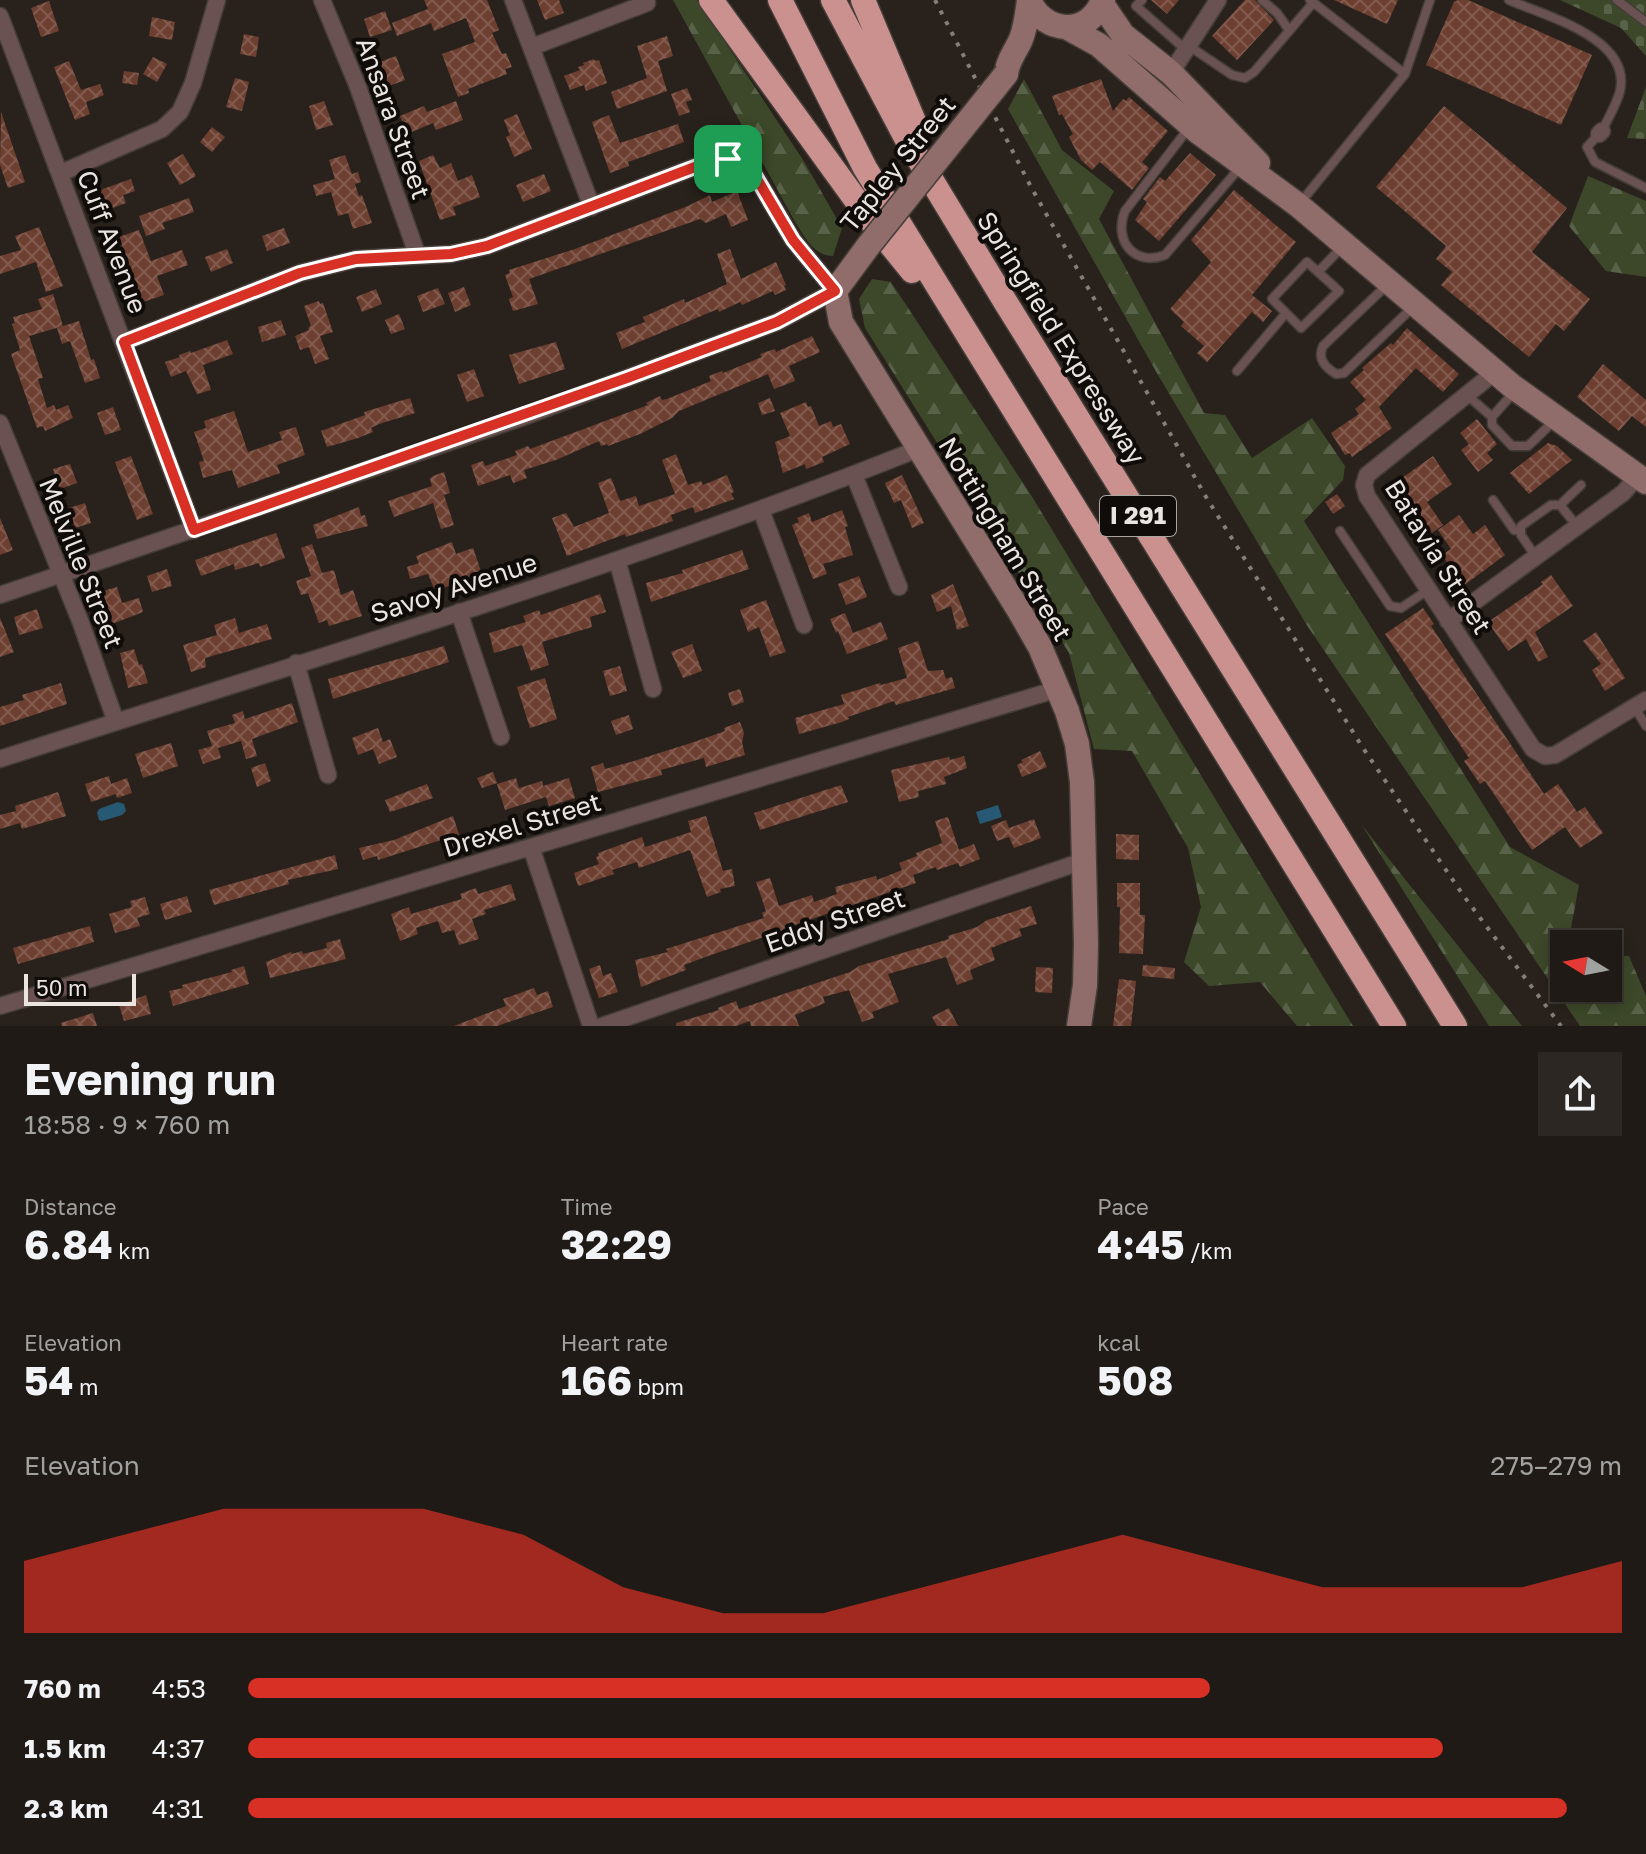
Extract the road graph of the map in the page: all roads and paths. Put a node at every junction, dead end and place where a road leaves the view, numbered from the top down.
1 (217, 0) edge
2 (322, 0) edge
3 (513, 0) edge
4 (711, 0) edge
5 (780, 0) edge
6 (833, 0) edge
7 (863, 0) edge
8 (1029, 0) edge
9 (1142, 0) edge
10 (1218, 0) edge
11 (1262, 0) edge
12 (1430, 0) edge
13 (1509, 0) edge
14 (1617, 0) edge
15 (1311, 1) edge
16 (1103, 2) edge
17 (647, 3) dead end
18 (1633, 4) edge
19 (0, 16) edge
20 (1646, 22) edge
21 (1065, 28) junction
22 (1289, 30) junction
23 (532, 47) junction
24 (1187, 48) junction
25 (1171, 73) junction
26 (1006, 74) junction
27 (1405, 74) junction
28 (1191, 125) junction
29 (1243, 165) junction
30 (61, 173) junction
31 (1646, 188) edge
32 (1298, 205) junction
33 (592, 207) junction
34 (1344, 245) junction
35 (971, 246) junction
36 (417, 254) junction
37 (1318, 272) junction
38 (1389, 283) junction
39 (835, 291) junction
40 (1416, 305) junction
41 (1286, 313) junction
42 (124, 342) junction
43 (970, 342) junction
44 (1237, 371) dead end
45 (1495, 372) junction
46 (1516, 389) junction
47 (1467, 395) junction
48 (1492, 417) junction
49 (1557, 419) junction
50 (0, 423) edge
51 (918, 449) junction
52 (854, 475) junction
53 (1642, 480) edge
54 (1581, 485) dead end
55 (1493, 500) dead end
56 (1560, 505) junction
57 (761, 510) junction
58 (1577, 526) junction
59 (194, 530) junction
60 (1340, 531) dead end
61 (1521, 531) junction
62 (1536, 557) junction
63 (617, 560) junction
64 (60, 575) junction
65 (899, 587) dead end
66 (1428, 590) junction
67 (0, 595) edge
68 (459, 612) junction
69 (1448, 621) junction
70 (804, 625) dead end
71 (296, 663) junction
72 (653, 689) dead end
73 (1058, 689) junction
74 (1640, 704) edge
75 (116, 722) junction
76 (1646, 726) edge
77 (501, 737) dead end
78 (0, 759) edge
79 (328, 775) dead end
80 (531, 847) junction
81 (1083, 861) junction
82 (0, 1006) edge
83 (591, 1026) edge
84 (602, 1026) edge
85 (1079, 1026) edge
86 (1394, 1026) edge
87 (1455, 1026) edge

1 - 30 street
2 - 36 street, Ansara Street
3 - 23 street
4 - 43 highway
5 - 43 highway, I 291
6 - 35 highway, Springfield Expressway / I 291
7 - 35 highway
8 - 21 street
8 - 26 street, Tapley Street
9 - 24 lane
10 - 24 street
11 - 22 lane
12 - 27 lane
13 - 31 lane
14 - 18 lane
15 - 22 lane
15 - 27 lane
16 - 21 street, Tapley Street
16 - 25 street
17 - 23 street
18 - 20 lane
19 - 30 street, Cuff Avenue
21 - 26 street, Tapley Street
21 - 28 street
22 - 24 lane
23 - 33 street
24 - 25 street
25 - 32 street
26 - 39 street, Tapley Street, bridge
27 - 32 lane
28 - 29 street
28 - 29 lane
29 - 32 street
30 - 42 street, Cuff Avenue
32 - 34 street
33 - 36 street
33 - 39 street, Nottingham Street
34 - 37 lane
34 - 38 street
35 - 87 highway, Springfield Expressway / I 291
36 - 42 street
37 - 41 lane
37 - 41 lane
38 - 40 street
38 - 40 lane
39 - 51 street, Nottingham Street
39 - 59 street
40 - 45 street
41 - 44 lane
42 - 59 street, Cuff Avenue
43 - 86 highway, I 291
45 - 46 street
45 - 47 street, Batavia Street
46 - 48 lane
46 - 49 street
47 - 48 lane
47 - 66 street, Batavia Street
48 - 49 lane
49 - 53 street
50 - 64 street, Melville Street
51 - 52 street, Savoy Avenue
51 - 73 street, Nottingham Street
52 - 57 street, Savoy Avenue
52 - 65 street
53 - 58 street
54 - 56 lane
55 - 61 lane
56 - 58 lane
56 - 61 lane
57 - 63 street, Savoy Avenue
57 - 70 street
58 - 62 street
59 - 64 street
60 - 66 lane
61 - 62 lane
62 - 69 street
63 - 68 street, Savoy Avenue
63 - 72 street
64 - 67 street
64 - 75 street, Melville Street
66 - 69 street, Batavia Street
68 - 71 street, Savoy Avenue
68 - 77 street
69 - 74 street, Batavia Street
71 - 75 street, Savoy Avenue
71 - 79 street
73 - 80 street, Drexel Street
73 - 81 street, Nottingham Street
74 - 76 lane
75 - 78 street, Savoy Avenue
80 - 82 street, Drexel Street
80 - 83 street
81 - 84 street, Eddy Street
81 - 85 street, Nottingham Street

